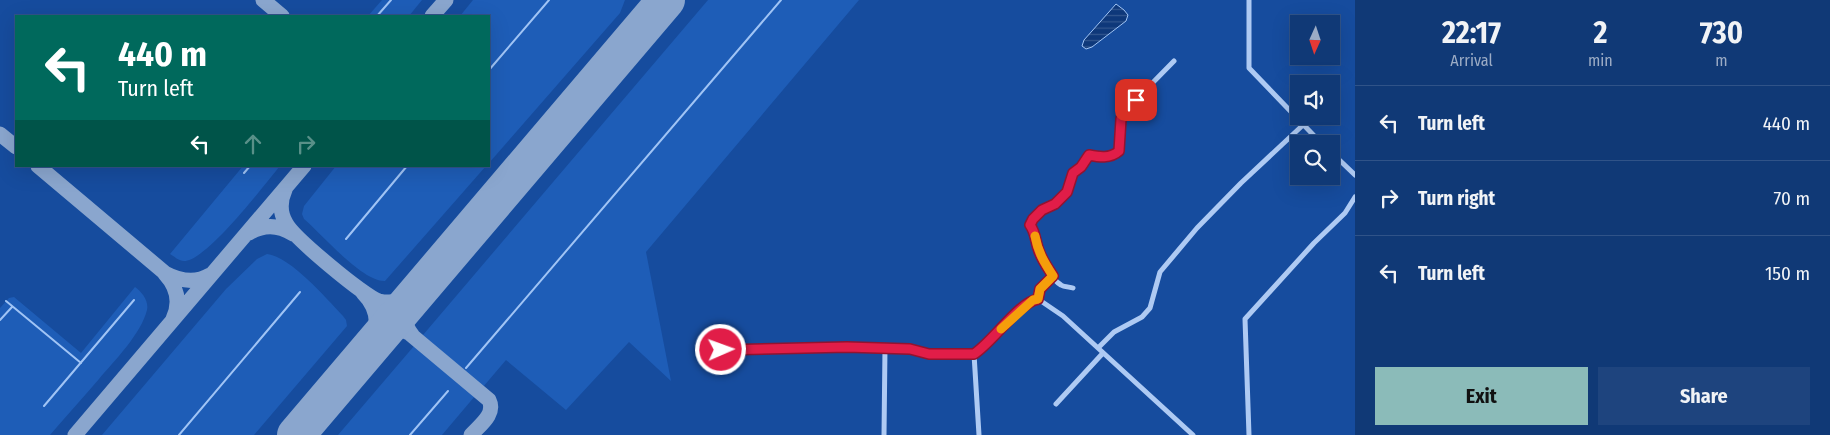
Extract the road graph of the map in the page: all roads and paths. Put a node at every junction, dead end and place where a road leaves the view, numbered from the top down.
1 (1249, 0) edge
2 (1174, 60) dead end
3 (1290, 111) edge
4 (1303, 125) joint
5 (1313, 135) edge
6 (1340, 161) edge
7 (1355, 175) edge
8 (1355, 197) edge
9 (1053, 276) junction
10 (1073, 288) dead end
11 (1038, 299) junction
12 (885, 348) junction
13 (1098, 348) junction
14 (721, 350) dead end
15 (1103, 353) junction
16 (974, 354) junction
17 (1056, 404) dead end
18 (884, 435) edge
19 (979, 435) edge
20 (1193, 435) edge
21 (1249, 435) edge

1 - 3 street
2 - 9 street
4 - 5 street
4 - 13 street
6 - 7 street
8 - 21 street
9 - 10 street
9 - 11 street
11 - 13 street
11 - 16 street
12 - 14 street
12 - 16 street
12 - 18 street
13 - 15 street
15 - 17 street
15 - 20 street
16 - 19 street

